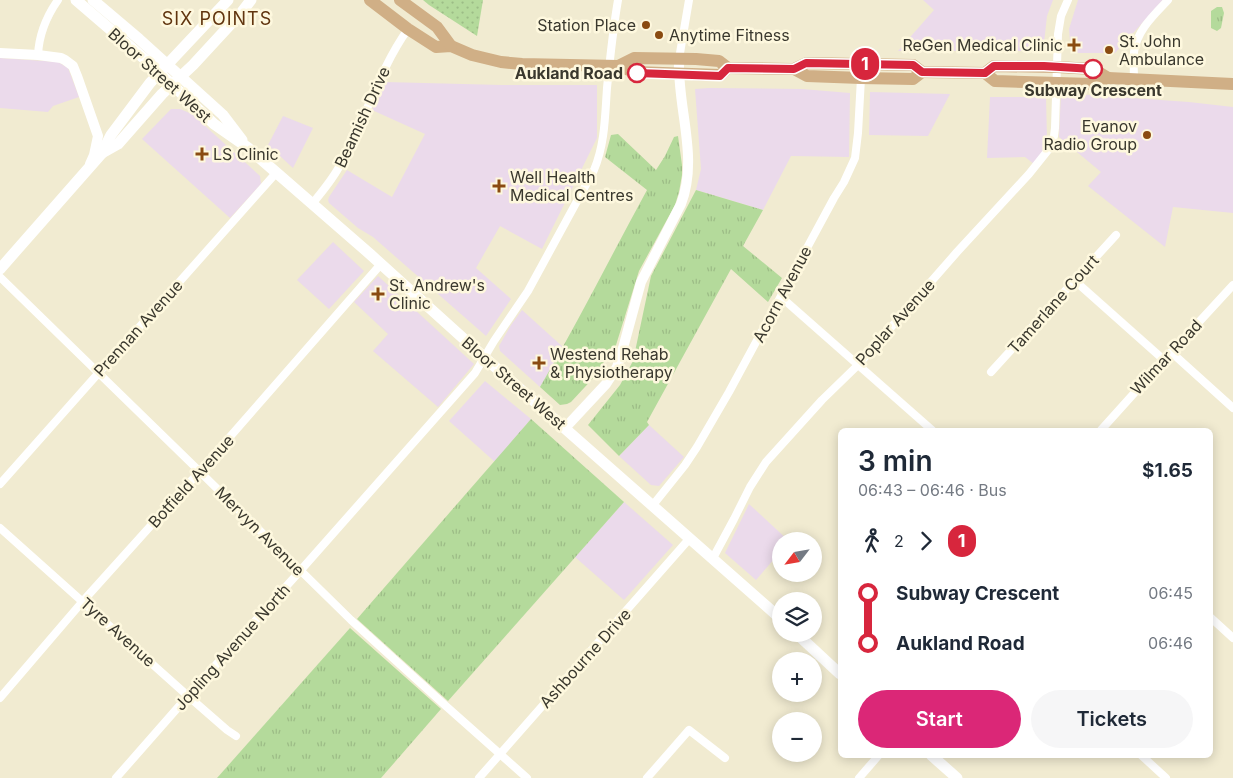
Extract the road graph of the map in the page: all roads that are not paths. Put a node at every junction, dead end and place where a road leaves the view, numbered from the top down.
1 (58, 0) edge
2 (76, 0) edge
3 (93, 0) edge
4 (228, 0) edge
5 (251, 0) edge
6 (370, 0) edge
7 (400, 0) edge
8 (618, 0) edge
9 (689, 0) edge
10 (1068, 0) edge
11 (1168, 0) edge
12 (408, 29) junction
13 (452, 46) junction
14 (0, 53) edge
15 (38, 55) junction
16 (679, 59) junction
17 (860, 64) junction
18 (614, 66) junction
19 (1057, 67) junction
20 (728, 68) junction
21 (164, 69) junction
22 (794, 69) junction
23 (922, 72) junction
24 (985, 73) junction
25 (678, 75) junction
26 (181, 76) junction
27 (861, 78) junction
28 (1108, 78) junction
29 (1134, 79) junction
30 (1056, 82) junction
31 (1233, 84) edge
32 (172, 85) junction
33 (247, 147) junction
34 (102, 153) junction
35 (276, 173) junction
36 (84, 174) junction
37 (312, 204) junction
38 (1116, 235) dead end
39 (381, 264) junction
40 (0, 269) edge
41 (0, 277) edge
42 (1074, 280) junction
43 (1233, 286) edge
44 (781, 297) junction
45 (1171, 352) junction
46 (485, 358) junction
47 (1164, 360) junction
48 (858, 365) junction
49 (99, 372) junction
50 (991, 372) dead end
51 (1233, 408) edge
52 (565, 428) junction
53 (930, 428) edge
54 (1102, 428) edge
55 (200, 471) junction
56 (0, 484) edge
57 (653, 505) junction
58 (0, 528) edge
59 (690, 538) junction
60 (713, 558) junction
61 (300, 571) junction
62 (83, 601) junction
63 (772, 611) edge
64 (1213, 620) edge
65 (1233, 638) edge
66 (806, 642) edge
67 (838, 672) edge
68 (188, 696) junction
69 (0, 698) edge
70 (236, 736) dead end
71 (500, 754) junction
72 (725, 758) dead end
73 (876, 758) edge
74 (934, 758) edge
75 (1144, 758) edge
76 (116, 778) edge
77 (479, 778) edge
78 (528, 778) edge
79 (648, 778) edge
80 (859, 778) edge
81 (957, 778) edge
82 (1166, 778) edge

1 - 15 street
2 - 21 main road, Bloor Street West
3 - 21 main road, Bloor Street West
4 - 21 main road
5 - 26 main road
6 - 12 main road
7 - 13 main road
8 - 18 street, Jopling Avenue North
9 - 16 street
10 - 19 street
11 - 29 street
12 - 13 main road
12 - 37 street, Beamish Drive
13 - 18 main road
14 - 15 street
15 - 36 street
16 - 18 main road
16 - 20 main road
16 - 25 street
17 - 22 main road
17 - 23 main road
17 - 27 street, Acorn Avenue
18 - 25 main road
18 - 46 street, Jopling Avenue North
19 - 24 main road
19 - 28 main road
19 - 30 street, Poplar Avenue
20 - 22 main road
20 - 25 main road
21 - 26 main road, Bloor Street West
21 - 32 main road, Bloor Street West
21 - 34 main road
22 - 27 main road
23 - 24 main road
23 - 27 main road
24 - 30 main road
25 - 52 street
26 - 32 main road
26 - 33 main road, Bloor Street West
27 - 44 street, Acorn Avenue
28 - 29 main road
28 - 30 main road
29 - 31 main road
30 - 48 street, Poplar Avenue
32 - 33 main road, Bloor Street West
32 - 34 main road
33 - 35 main road, Bloor Street West
34 - 36 main road
35 - 37 main road, Bloor Street West
35 - 49 street, Prennan Avenue
36 - 40 main road
37 - 39 main road, Bloor Street West
38 - 42 street, Tamerlane Court
39 - 46 main road, Bloor Street West
39 - 55 street, Botfield Avenue
41 - 49 street, Mervyn Avenue
42 - 47 street
42 - 50 street, Tamerlane Court
43 - 45 street, Wilmar Road
44 - 48 street
44 - 57 street, Acorn Avenue
45 - 47 street, Wilmar Road
45 - 51 street
46 - 52 main road, Bloor Street West
46 - 61 street, Jopling Avenue North
47 - 54 street, Wilmar Road
48 - 53 street
48 - 60 street, Poplar Avenue
49 - 55 street, Mervyn Avenue
49 - 56 street, Prennan Avenue
52 - 57 main road, Bloor Street West
55 - 61 street, Mervyn Avenue
55 - 62 street, Botfield Avenue
57 - 59 main road, Bloor Street West
58 - 62 street, Tyre Avenue
59 - 60 main road, Bloor Street West
59 - 71 street, Ashbourne Drive
60 - 63 main road, Bloor Street West
61 - 68 street, Jopling Avenue North
61 - 71 street, Mervyn Avenue
62 - 68 street, Tyre Avenue
62 - 69 street, Botfield Avenue
64 - 65 street
66 - 67 main road
68 - 70 street, Tyre Avenue
68 - 76 street, Jopling Avenue North
71 - 77 street, Ashbourne Drive
71 - 78 street, Mervyn Avenue
72 - 79 street
73 - 80 street
74 - 81 main road
75 - 82 street

